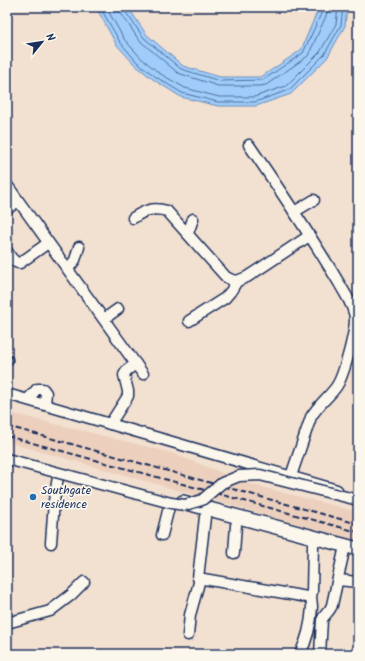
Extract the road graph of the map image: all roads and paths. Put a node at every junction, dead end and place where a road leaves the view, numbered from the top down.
1 (249, 145) dead end
2 (7, 185) edge
3 (314, 200) dead end
4 (18, 201) junction
5 (7, 209) edge
6 (294, 212) junction
7 (134, 218) dead end
8 (193, 219) dead end
9 (188, 233) junction
10 (309, 236) junction
11 (48, 242) junction
12 (79, 247) dead end
13 (7, 251) edge
14 (68, 269) junction
15 (237, 281) junction
16 (118, 309) dead end
17 (104, 319) junction
18 (189, 321) dead end
19 (136, 364) junction
20 (143, 374) dead end
21 (7, 394) edge
22 (28, 399) junction
23 (45, 404) junction
24 (110, 424) junction
25 (7, 455) edge
26 (7, 459) edge
27 (7, 464) edge
28 (291, 476) junction
29 (58, 477) junction
30 (358, 496) edge
31 (358, 500) edge
32 (169, 507) junction
33 (205, 517) junction
34 (236, 525) junction
35 (162, 535) dead end
36 (51, 543) dead end
37 (313, 545) junction
38 (344, 549) junction
39 (358, 549) edge
40 (234, 552) dead end
41 (358, 557) edge
42 (200, 579) junction
43 (338, 580) junction
44 (84, 582) dead end
45 (358, 582) edge
46 (310, 596) junction
47 (7, 623) edge
48 (188, 635) dead end
49 (300, 654) edge
50 (320, 654) edge

1 - 6 street
2 - 4 street
3 - 6 street
4 - 5 street
4 - 11 street
6 - 10 street
7 - 9 street
8 - 9 street
9 - 15 street
10 - 15 street
10 - 28 street
11 - 13 street
11 - 14 street
12 - 14 street
14 - 17 street
15 - 18 street
16 - 17 street
17 - 19 street
19 - 20 street
19 - 24 street
21 - 22 street
22 - 23 street
22 - 23 street
23 - 24 street
24 - 28 street
25 - 38 main road
26 - 31 street, bridge
27 - 29 main road
28 - 30 street
29 - 32 main road
29 - 36 street
32 - 33 main road
32 - 35 street
33 - 34 main road
33 - 42 street
34 - 37 main road
34 - 40 street
37 - 38 main road
37 - 46 street
38 - 39 main road
38 - 41 main road
38 - 43 street
42 - 46 street
42 - 48 street
43 - 45 street
43 - 50 street
44 - 47 street
46 - 49 street

